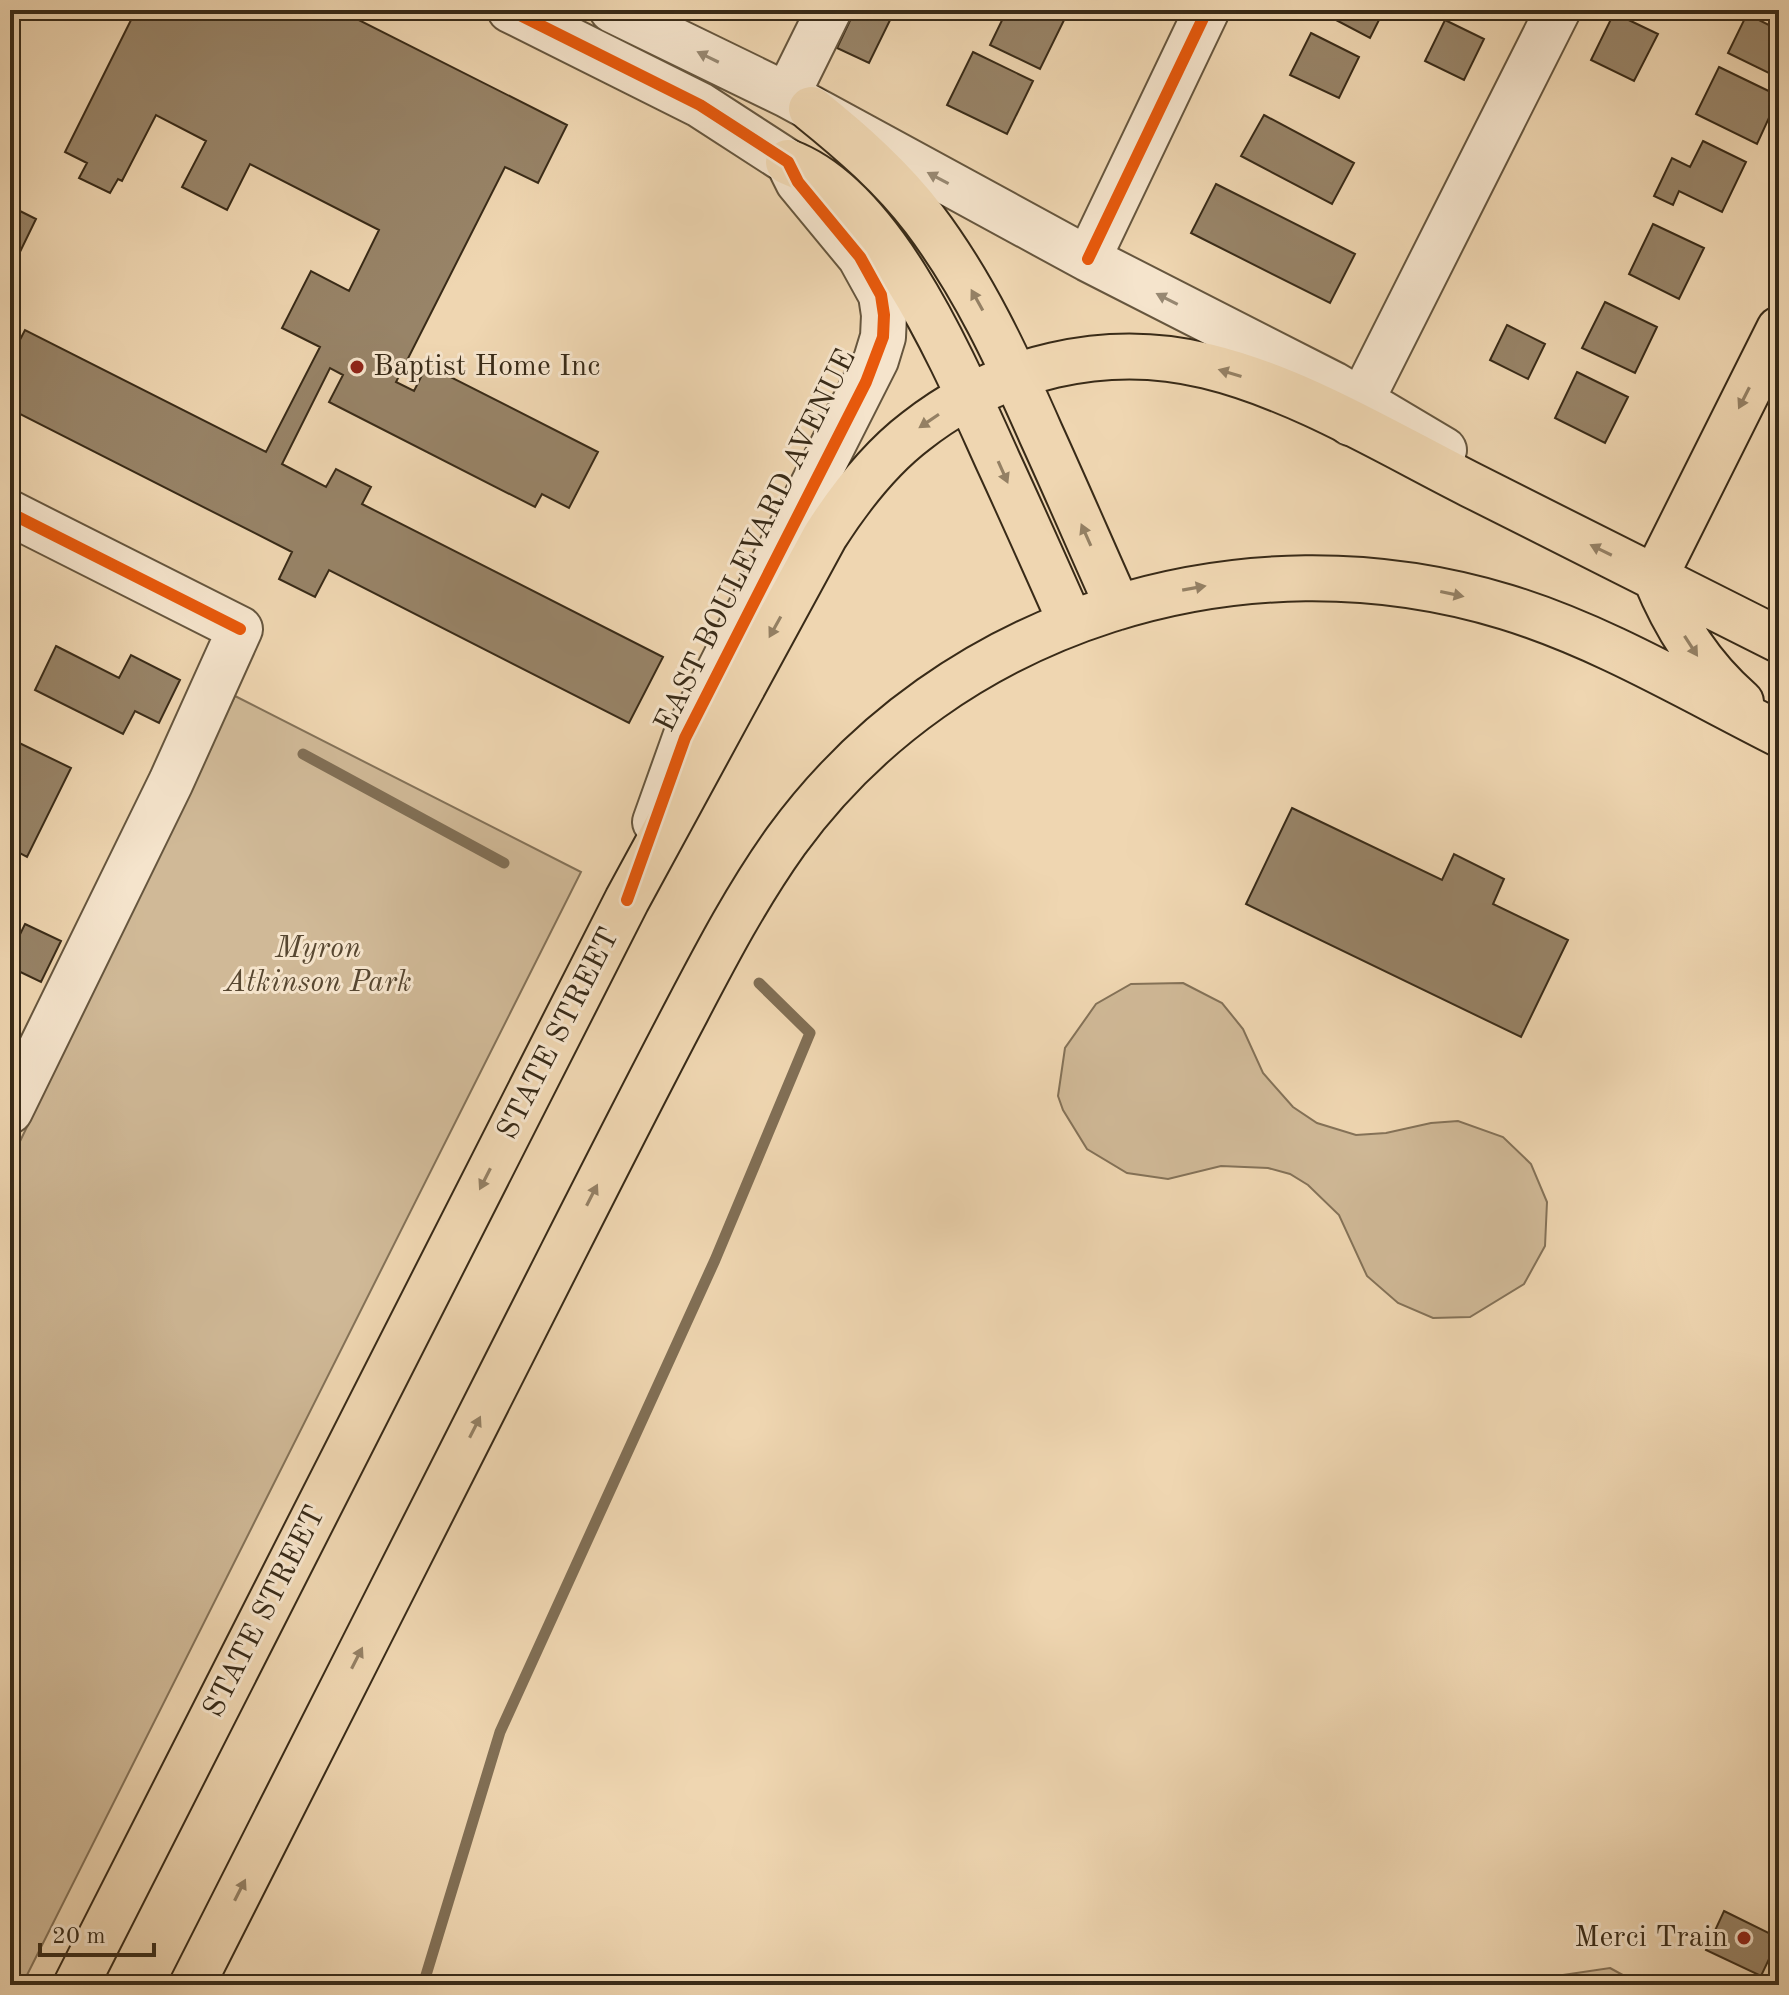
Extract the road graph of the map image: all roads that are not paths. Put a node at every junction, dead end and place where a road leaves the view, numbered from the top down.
1 (510, 10) edge
2 (612, 10) edge
3 (829, 10) edge
4 (1207, 10) edge
5 (1558, 10) edge
6 (799, 102) junction
7 (788, 162) junction
8 (1088, 259) junction
9 (1779, 329) edge
10 (1016, 377) junction
11 (969, 397) junction
12 (1356, 412) junction
13 (15, 527) edge
14 (1655, 577) junction
15 (1118, 607) junction
16 (1071, 623) junction
17 (1779, 640) edge
18 (1779, 732) edge
19 (627, 900) junction
20 (10, 1111) edge
21 (76, 1985) edge
22 (192, 1985) edge

1 - 7 street, EAST BOULEVARD AVENUE
6 -> 2 street
3 - 6 street
4 - 8 street
5 - 12 street
8 -> 6 street
10 -> 6 main road
7 - 11 main road
7 - 19 street, EAST BOULEVARD AVENUE
12 -> 8 street
9 -> 14 main road
10 - 11 main road, STATE STREET
12 -> 10 main road, STATE STREET
15 -> 10 main road
11 -> 16 main road
11 -> 19 main road, STATE STREET
14 -> 12 main road
13 - 20 street
14 - 17 main road
14 -> 18 main road
15 - 16 main road
15 -> 18 main road
22 -> 16 main road
19 -> 21 main road, STATE STREET

